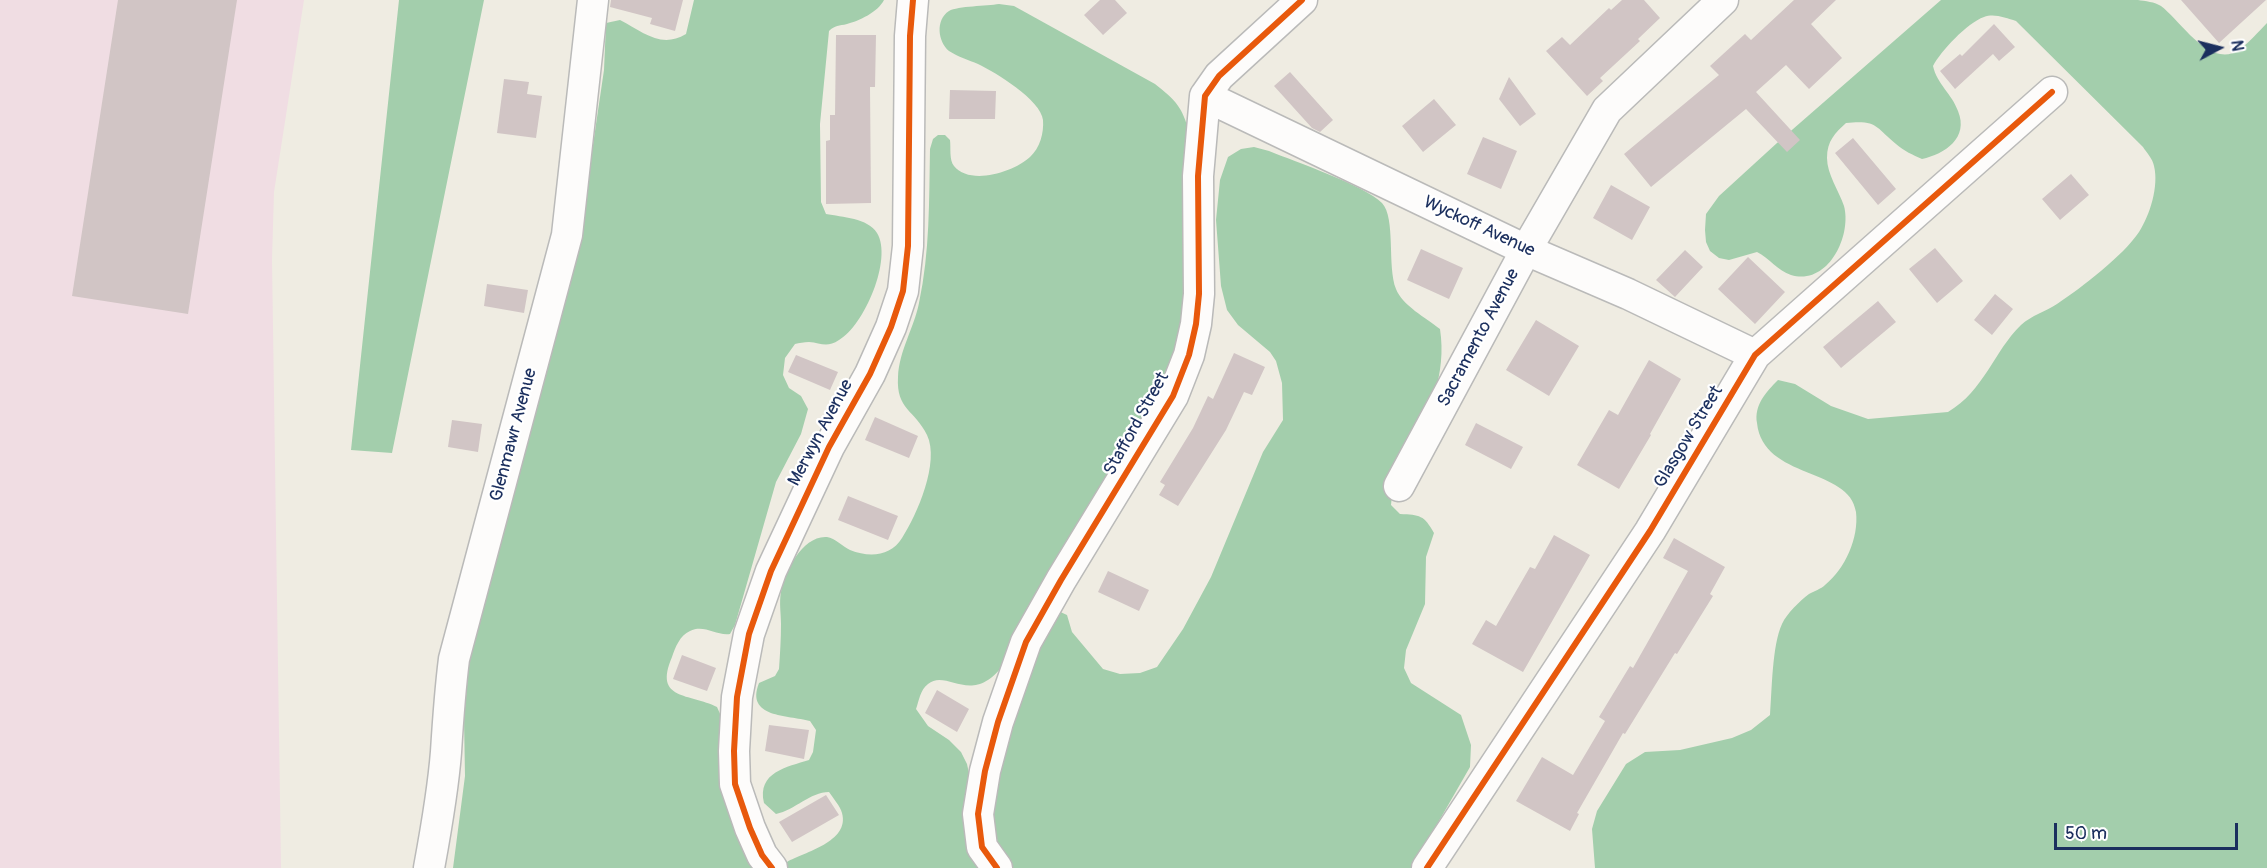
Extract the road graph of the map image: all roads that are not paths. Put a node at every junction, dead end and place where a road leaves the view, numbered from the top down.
1 (593, 0) edge
2 (913, 0) edge
3 (1302, 0) edge
4 (1722, 0) edge
5 (2052, 92) dead end
6 (1205, 96) junction
7 (1526, 250) junction
8 (1755, 355) junction
9 (1399, 486) dead end
10 (1427, 866) edge
11 (429, 868) edge
12 (772, 868) edge
13 (997, 868) edge

1 - 11 street, Glenmawr Avenue
2 - 12 street, Merwyn Avenue
3 - 6 street
4 - 7 street, Sacramento Avenue
5 - 8 street, Glasgow Street
6 - 7 street, Wyckoff Avenue
6 - 13 street, Stafford Street
7 - 8 street, Wyckoff Avenue
7 - 9 street, Sacramento Avenue
8 - 10 street, Glasgow Street

